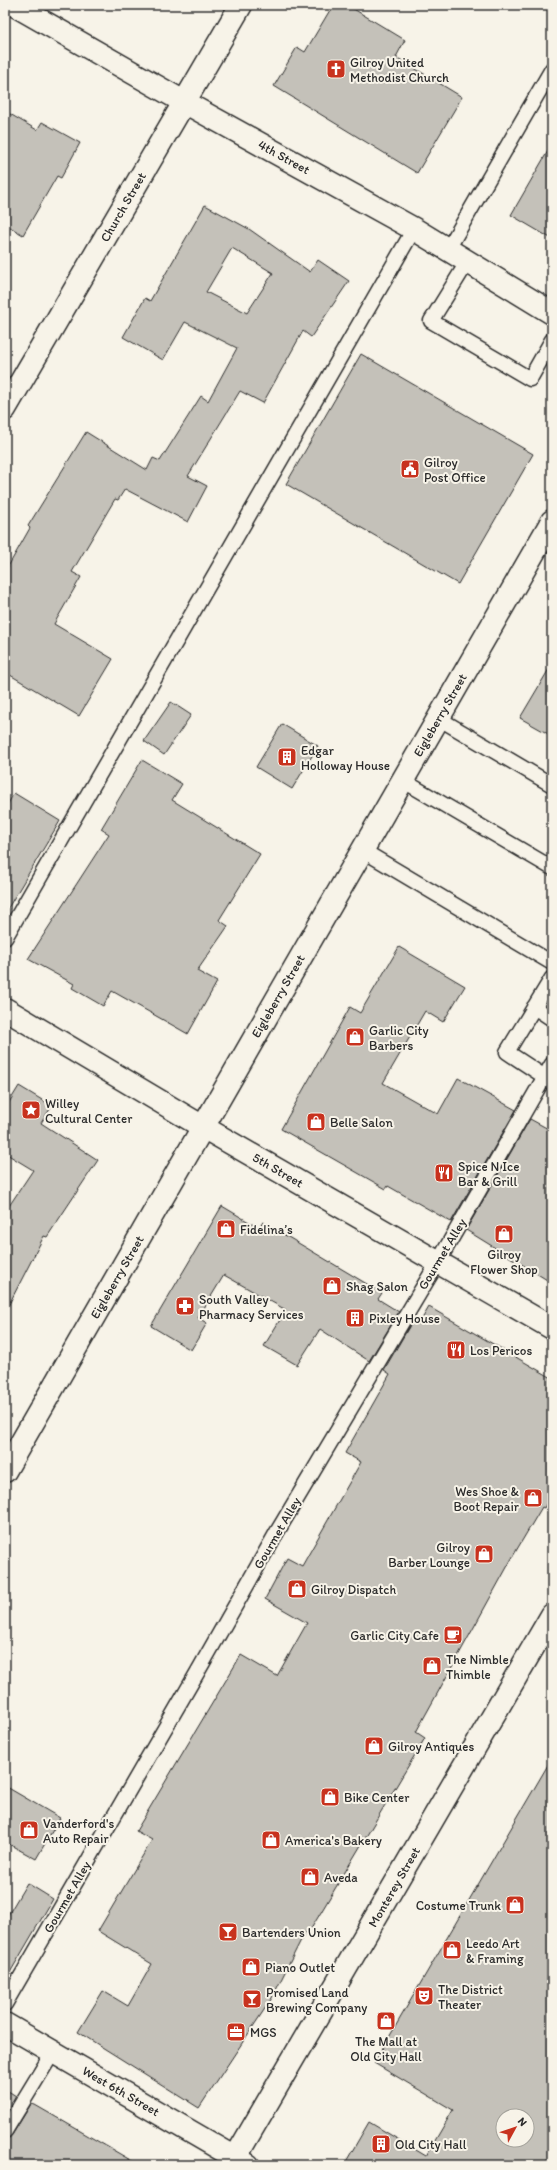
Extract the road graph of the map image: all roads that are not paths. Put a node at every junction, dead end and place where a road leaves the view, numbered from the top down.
1 (14, 5) edge
2 (241, 5) edge
3 (552, 69) edge
4 (184, 102) junction
5 (414, 229) junction
6 (448, 249) junction
7 (468, 261) junction
8 (552, 313) edge
9 (552, 340) edge
10 (5, 409) edge
11 (552, 521) edge
12 (438, 718) junction
13 (402, 780) junction
14 (552, 785) edge
15 (362, 850) junction
16 (552, 868) edge
17 (5, 938) edge
18 (552, 963) edge
19 (552, 978) edge
20 (534, 1007) junction
21 (5, 1009) edge
22 (552, 1019) edge
23 (549, 1071) edge
24 (203, 1127) junction
25 (438, 1262) junction
26 (552, 1328) edge
27 (5, 1472) edge
28 (552, 1615) edge
29 (5, 2004) edge
30 (5, 2024) edge
31 (53, 2052) junction
32 (5, 2131) edge
33 (237, 2163) edge

1 - 4 street, 4th Street
2 - 4 street, Church Street
3 - 6 lane
4 - 5 street, 4th Street
4 - 10 street, Church Street
5 - 6 street, 4th Street
5 - 17 lane
6 - 7 street, 4th Street
7 - 8 street, 4th Street
7 - 9 lane
11 - 12 street, Eigleberry Street
12 - 13 street, Eigleberry Street
12 - 14 lane
13 - 15 street, Eigleberry Street
13 - 16 lane
15 - 18 lane
15 - 24 street, Eigleberry Street
19 - 20 lane
20 - 22 lane
20 - 23 lane
21 - 24 street, 5th Street
23 - 25 lane, Gourmet Alley
24 - 25 street, 5th Street
24 - 27 street, Eigleberry Street
25 - 26 street, 5th Street
25 - 29 lane, Gourmet Alley
28 - 33 street, Monterey Street
30 - 31 street, West 6th Street
31 - 32 lane
31 - 33 street, West 6th Street

